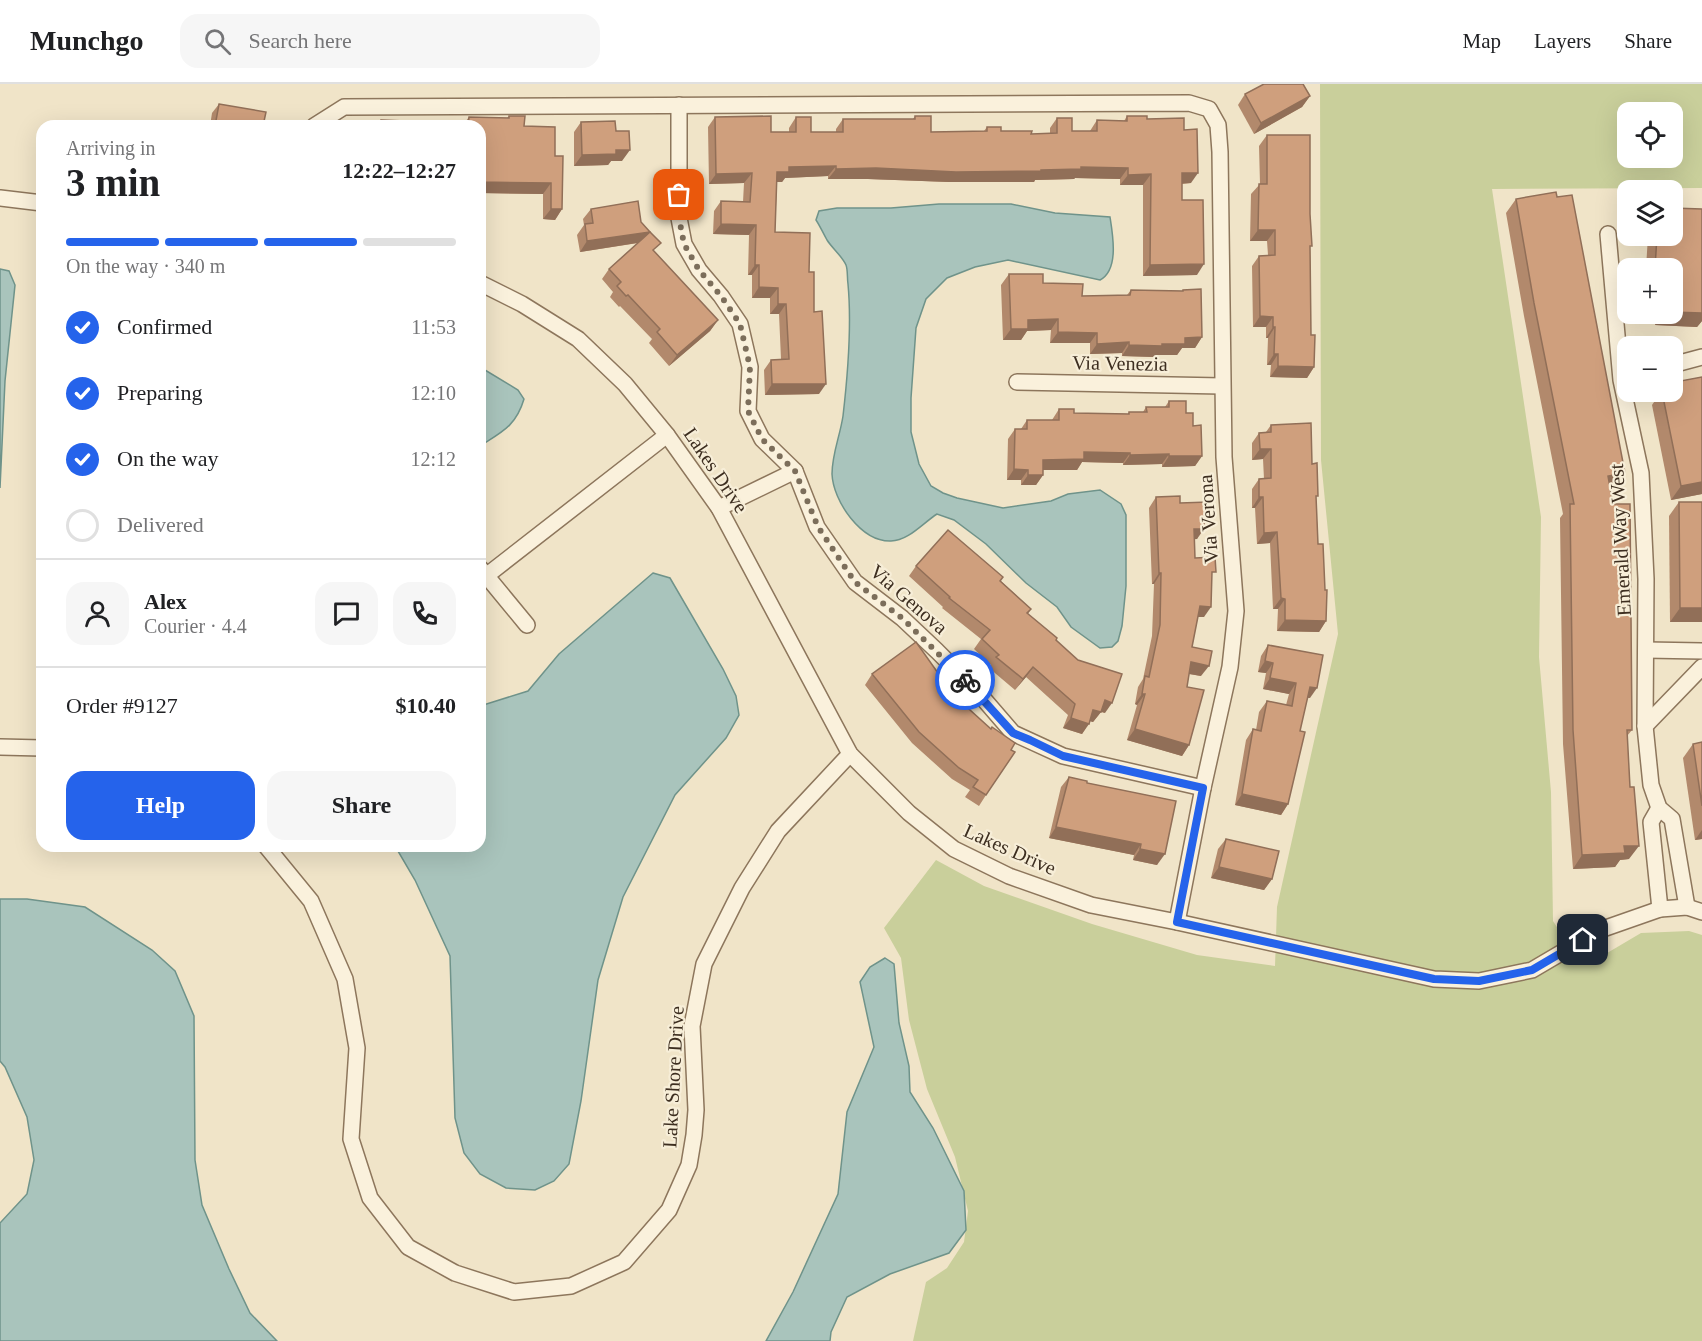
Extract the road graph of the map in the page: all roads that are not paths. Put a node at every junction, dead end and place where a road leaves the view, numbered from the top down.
1 (680, 105) junction
2 (323, 120) edge
3 (0, 198) edge
4 (36, 202) edge
5 (1608, 234) dead end
6 (486, 286) edge
7 (1619, 336) edge
8 (1702, 357) edge
9 (1683, 362) edge
10 (1017, 382) dead end
11 (1222, 386) junction
12 (1628, 402) edge
13 (668, 435) junction
14 (795, 471) junction
15 (719, 508) junction
16 (486, 570) edge
17 (486, 576) edge
18 (527, 625) dead end
19 (1646, 650) junction
20 (1702, 651) edge
21 (1702, 668) edge
22 (1645, 726) junction
23 (0, 747) edge
24 (36, 748) edge
25 (850, 754) junction
26 (1203, 788) junction
27 (1659, 808) junction
28 (271, 852) edge
29 (1687, 907) junction
30 (1660, 909) junction
31 (1702, 912) edge
32 (1177, 922) junction

1 - 2 street
1 - 11 street, Via Verona
1 - 14 street, Via Genova
3 - 4 street
5 - 7 street, Emerald Way West
6 - 13 street, Lakes Drive
8 - 9 street
10 - 11 street, Via Venezia
11 - 26 street, Via Verona
12 - 19 street, Emerald Way West
13 - 15 street, Lakes Drive
13 - 16 street
14 - 15 street
14 - 26 street, Via Genova
15 - 25 street, Lakes Drive
17 - 18 street
19 - 20 street
19 - 22 street, Emerald Way West
21 - 22 street
22 - 27 street, Emerald Way West
23 - 24 street
25 - 28 street, Lake Shore Drive
25 - 32 street, Lakes Drive
26 - 32 street, Via Verona
27 - 29 street, Emerald Way West
27 - 30 street, Emerald Way West
29 - 30 street, Lakes Drive
29 - 31 street, Lakes Drive
30 - 32 street, Lakes Drive

